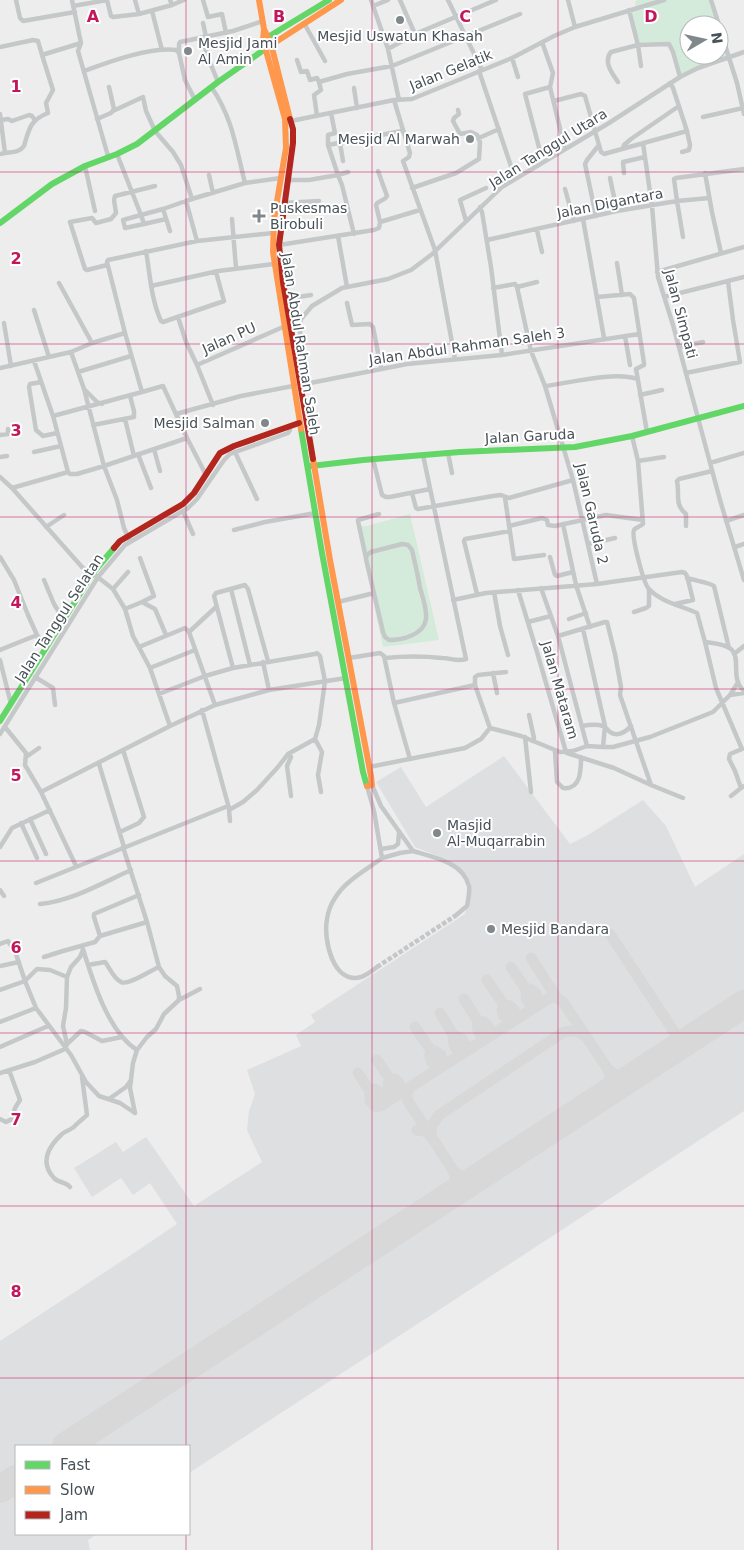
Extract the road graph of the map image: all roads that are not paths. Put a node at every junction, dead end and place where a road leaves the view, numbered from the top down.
1 (16, 0) edge
2 (72, 0) edge
3 (107, 0) edge
4 (135, 0) edge
5 (184, 0) edge
6 (203, 0) edge
7 (259, 0) edge
8 (329, 0) edge
9 (341, 0) edge
10 (371, 0) edge
11 (388, 0) edge
12 (400, 0) edge
13 (448, 0) edge
14 (495, 0) edge
15 (568, 0) edge
16 (664, 0) edge
17 (711, 0) edge
18 (171, 2) edge
19 (73, 6) junction
20 (374, 6) junction
21 (629, 10) junction
22 (152, 11) junction
23 (75, 12) junction
24 (139, 14) junction
25 (520, 14) dead end
26 (716, 15) edge
27 (455, 16) junction
28 (263, 21) junction
29 (203, 23) dead end
30 (304, 23) junction
31 (575, 27) junction
32 (226, 33) junction
33 (415, 34) junction
34 (466, 36) junction
35 (204, 37) junction
36 (266, 38) junction
37 (542, 42) junction
38 (81, 43) junction
39 (271, 44) junction
40 (638, 45) junction
41 (0, 47) edge
42 (265, 49) junction
43 (388, 49) junction
44 (162, 50) junction
45 (744, 52) edge
46 (179, 53) junction
47 (42, 55) junction
48 (252, 56) junction
49 (729, 57) edge
50 (512, 58) junction
51 (298, 60) dead end
52 (730, 60) junction
53 (325, 61) dead end
54 (392, 66) junction
55 (641, 66) dead end
56 (480, 70) junction
57 (84, 71) junction
58 (518, 77) dead end
59 (680, 77) junction
60 (218, 82) junction
61 (319, 82) junction
62 (618, 82) dead end
63 (672, 85) junction
64 (109, 87) dead end
65 (550, 87) junction
66 (212, 88) junction
67 (354, 88) dead end
68 (194, 100) junction
69 (396, 100) junction
70 (554, 101) junction
71 (679, 106) junction
72 (357, 108) junction
73 (743, 108) edge
74 (458, 110) dead end
75 (113, 111) junction
76 (331, 113) junction
77 (0, 114) edge
78 (744, 114) edge
79 (318, 116) junction
80 (703, 117) dead end
81 (98, 119) junction
82 (1, 120) edge
83 (35, 120) junction
84 (292, 121) junction
85 (500, 129) junction
86 (155, 131) junction
87 (402, 131) junction
88 (687, 131) junction
89 (595, 132) junction
90 (479, 138) junction
91 (340, 143) junction
92 (563, 143) junction
93 (643, 143) junction
94 (328, 145) junction
95 (599, 145) junction
96 (623, 148) junction
97 (565, 149) junction
98 (682, 152) dead end
99 (2, 154) edge
100 (117, 154) junction
101 (108, 156) junction
102 (645, 157) junction
103 (343, 161) dead end
104 (84, 166) junction
105 (744, 168) edge
106 (378, 171) dead end
107 (348, 172) dead end
108 (624, 173) dead end
109 (705, 173) junction
110 (209, 174) dead end
111 (338, 175) junction
112 (516, 178) junction
113 (610, 178) dead end
114 (285, 179) junction
115 (246, 183) junction
116 (155, 186) dead end
117 (412, 188) junction
118 (486, 188) dead end
119 (565, 189) dead end
120 (132, 192) junction
121 (213, 193) junction
122 (709, 198) junction
123 (192, 199) junction
124 (319, 201) dead end
125 (677, 201) junction
126 (183, 202) dead end
127 (284, 203) junction
128 (652, 206) junction
129 (163, 209) junction
130 (481, 209) junction
131 (420, 210) junction
132 (95, 211) dead end
133 (617, 211) junction
134 (140, 215) junction
135 (596, 216) junction
136 (166, 219) junction
137 (232, 219) dead end
138 (583, 219) junction
139 (466, 221) junction
140 (574, 221) junction
141 (380, 222) junction
142 (0, 223) edge
143 (144, 224) junction
144 (537, 230) junction
145 (170, 231) dead end
146 (273, 234) junction
147 (354, 234) junction
148 (338, 236) junction
149 (233, 237) junction
150 (683, 237) dead end
151 (487, 240) junction
152 (197, 241) junction
153 (279, 245) junction
154 (744, 247) edge
155 (146, 251) junction
156 (542, 252) dead end
157 (435, 253) junction
158 (721, 253) junction
159 (617, 263) dead end
160 (107, 264) junction
161 (274, 264) junction
162 (236, 268) junction
163 (216, 272) junction
164 (657, 272) junction
165 (744, 277) edge
166 (728, 281) junction
167 (537, 282) dead end
168 (59, 283) dead end
169 (151, 286) junction
170 (347, 287) junction
171 (517, 287) junction
172 (493, 288) junction
173 (311, 295) dead end
174 (622, 295) junction
175 (597, 297) junction
176 (664, 297) junction
177 (285, 300) junction
178 (347, 303) dead end
179 (34, 310) dead end
180 (178, 317) junction
181 (4, 323) dead end
182 (283, 327) junction
183 (125, 334) junction
184 (639, 334) junction
185 (625, 336) junction
186 (604, 338) junction
187 (703, 342) dead end
188 (92, 343) junction
189 (289, 345) junction
190 (679, 348) junction
191 (531, 351) junction
192 (72, 352) junction
193 (502, 355) junction
194 (131, 356) junction
195 (48, 357) junction
196 (455, 359) junction
197 (34, 361) junction
198 (742, 362) edge
199 (197, 364) junction
200 (630, 364) dead end
201 (11, 366) junction
202 (0, 368) edge
203 (381, 368) junction
204 (78, 372) junction
205 (686, 373) junction
206 (297, 374) junction
207 (637, 379) junction
208 (41, 382) junction
209 (296, 386) junction
210 (545, 386) junction
211 (84, 389) junction
212 (662, 390) dead end
213 (142, 392) junction
214 (640, 394) junction
215 (130, 396) junction
216 (102, 404) junction
217 (213, 405) junction
218 (744, 406) edge
219 (88, 407) junction
220 (176, 414) junction
221 (53, 416) junction
222 (698, 418) junction
223 (125, 419) junction
224 (299, 423) junction
225 (93, 425) junction
226 (289, 426) junction
227 (8, 429) dead end
228 (647, 432) junction
229 (58, 433) junction
230 (0, 435) edge
231 (632, 436) junction
232 (187, 438) junction
233 (61, 446) junction
234 (565, 448) junction
235 (154, 450) junction
236 (34, 452) dead end
237 (235, 452) junction
238 (448, 453) junction
239 (744, 453) edge
240 (136, 455) junction
241 (423, 455) junction
242 (8, 456) dead end
243 (0, 457) edge
244 (664, 457) dead end
245 (373, 459) junction
246 (638, 461) junction
247 (710, 463) junction
248 (104, 466) junction
249 (310, 466) junction
250 (160, 471) dead end
251 (712, 471) junction
252 (68, 472) junction
253 (452, 473) dead end
254 (206, 474) junction
255 (0, 477) edge
256 (574, 480) junction
257 (12, 488) junction
258 (151, 488) dead end
259 (430, 490) junction
260 (412, 493) junction
261 (505, 498) junction
262 (257, 499) dead end
263 (434, 507) junction
264 (183, 511) junction
265 (316, 512) junction
266 (380, 514) dead end
267 (744, 515) edge
268 (64, 516) dead end
269 (582, 520) junction
270 (643, 520) junction
271 (726, 521) junction
272 (563, 524) junction
273 (686, 526) dead end
274 (46, 527) junction
275 (510, 528) junction
276 (234, 530) dead end
277 (192, 534) dead end
278 (616, 538) dead end
279 (129, 539) junction
280 (588, 544) junction
281 (744, 544) edge
282 (735, 547) junction
283 (544, 555) dead end
284 (0, 557) edge
285 (550, 557) dead end
286 (140, 558) dead end
287 (366, 559) junction
288 (327, 560) junction
289 (742, 564) edge
290 (128, 572) dead end
291 (573, 572) junction
292 (96, 576) junction
293 (643, 577) junction
294 (687, 578) junction
295 (44, 580) dead end
296 (744, 580) edge
297 (597, 584) junction
298 (576, 585) junction
299 (230, 588) junction
300 (542, 588) junction
301 (114, 589) junction
302 (518, 590) junction
303 (649, 590) junction
304 (494, 592) junction
305 (374, 593) junction
306 (477, 594) junction
307 (453, 600) junction
308 (693, 600) junction
309 (142, 602) junction
310 (338, 602) junction
311 (675, 604) junction
312 (216, 607) junction
313 (125, 608) junction
314 (634, 612) dead end
315 (586, 613) junction
316 (697, 613) junction
317 (551, 616) junction
318 (569, 619) dead end
319 (528, 622) junction
320 (64, 624) junction
321 (590, 627) junction
322 (583, 629) junction
323 (189, 632) junction
324 (37, 635) junction
325 (166, 635) junction
326 (558, 636) junction
327 (705, 642) junction
328 (744, 646) edge
329 (139, 647) junction
330 (729, 648) junction
331 (46, 649) junction
332 (0, 650) edge
333 (195, 650) junction
334 (734, 654) junction
335 (508, 656) dead end
336 (348, 658) junction
337 (385, 658) junction
338 (0, 660) edge
339 (266, 662) junction
340 (250, 664) junction
341 (150, 668) junction
342 (233, 668) junction
343 (506, 672) dead end
344 (493, 673) junction
345 (33, 676) junction
346 (205, 676) junction
347 (346, 678) junction
348 (325, 681) junction
349 (738, 684) junction
350 (475, 685) junction
351 (269, 690) junction
352 (744, 692) edge
353 (497, 693) dead end
354 (159, 694) junction
355 (730, 695) junction
356 (722, 702) junction
357 (394, 703) junction
358 (11, 704) junction
359 (54, 705) dead end
360 (215, 705) junction
361 (354, 707) junction
362 (202, 710) junction
363 (529, 715) dead end
364 (2, 724) edge
365 (170, 726) junction
366 (582, 726) junction
367 (605, 726) junction
368 (631, 726) junction
369 (490, 728) junction
370 (0, 734) edge
371 (620, 734) junction
372 (525, 737) junction
373 (315, 739) junction
374 (635, 740) junction
375 (533, 741) junction
376 (587, 746) junction
377 (40, 748) dead end
378 (603, 748) junction
379 (743, 749) edge
380 (123, 750) junction
381 (555, 751) junction
382 (566, 752) junction
383 (26, 757) junction
384 (581, 758) junction
385 (410, 759) junction
386 (98, 764) junction
387 (284, 765) junction
388 (369, 767) junction
389 (651, 785) junction
390 (369, 786) junction
391 (742, 787) edge
392 (42, 792) junction
393 (321, 792) dead end
394 (531, 792) dead end
395 (291, 796) dead end
396 (731, 796) dead end
397 (683, 798) dead end
398 (228, 808) junction
399 (50, 810) junction
400 (30, 819) junction
401 (230, 821) dead end
402 (21, 823) junction
403 (120, 832) junction
404 (399, 832) junction
405 (0, 847) edge
406 (123, 847) junction
407 (381, 849) junction
408 (413, 852) junction
409 (46, 854) dead end
410 (37, 858) dead end
411 (382, 858) junction
412 (76, 866) junction
413 (131, 870) junction
414 (36, 883) dead end
415 (0, 890) edge
416 (139, 895) junction
417 (4, 896) dead end
418 (40, 904) dead end
419 (455, 916) tunnel mouth
420 (148, 922) junction
421 (100, 936) junction
422 (0, 944) edge
423 (82, 948) junction
424 (44, 958) dead end
425 (77, 960) junction
426 (19, 962) junction
427 (88, 964) junction
428 (0, 966) edge
429 (159, 967) junction
430 (377, 967) tunnel mouth
431 (67, 977) junction
432 (25, 981) junction
433 (200, 989) dead end
434 (0, 990) edge
435 (179, 1000) junction
436 (36, 1008) junction
437 (0, 1022) edge
438 (48, 1026) junction
439 (122, 1037) junction
440 (66, 1046) junction
441 (0, 1047) edge
442 (137, 1050) junction
443 (9, 1070) junction
444 (0, 1073) edge
445 (82, 1076) junction
446 (131, 1080) junction
447 (109, 1099) junction
448 (0, 1119) edge
449 (5, 1122) junction
450 (0, 1126) edge
451 (70, 1187) dead end

1 - 23 street
2 - 19 street
3 - 19 street
3 - 24 street
4 - 24 street
5 - 18 street
6 - 32 street
7 - 28 main road
8 - 36 main road
9 - 30 main road
10 - 20 street
11 - 20 street
12 - 33 street
13 - 27 street
14 - 27 street
15 - 31 street
16 - 21 street, Jalan Gelatik
17 - 26 street
18 - 22 street
19 - 23 street
20 - 43 street
21 - 31 street, Jalan Gelatik
21 - 40 street
22 - 24 street
22 - 44 street
23 - 38 street
25 - 34 street
27 - 33 street
27 - 34 street
28 - 32 street
28 - 36 main road
29 - 35 street
30 - 39 main road
30 - 53 street
31 - 37 street, Jalan Gelatik
32 - 35 street
33 - 43 street
34 - 54 street
34 - 56 street
35 - 46 street
35 - 60 street
36 - 39 main road, Jalan Abdul Rahman Saleh
36 - 42 main road, Jalan Abdul Rahman Saleh
36 - 48 main road
37 - 50 street, Jalan Gelatik
37 - 65 street
38 - 47 street
38 - 57 street
39 - 42 main road
39 - 84 main road, Jalan Abdul Rahman Saleh
40 - 55 street
40 - 59 street
40 - 62 street
41 - 47 street
42 - 48 main road
42 - 114 main road, Jalan Abdul Rahman Saleh
43 - 54 street
44 - 46 street
44 - 57 street
45 - 52 street, Jalan Tanggul Utara
46 - 68 street
47 - 83 street
48 - 60 main road
49 - 52 street
50 - 56 street, Jalan Gelatik
50 - 58 street
51 - 61 street
52 - 59 street, Jalan Tanggul Utara
52 - 73 street
54 - 61 street
54 - 69 street
56 - 69 street, Jalan Gelatik
56 - 85 street
57 - 81 street
59 - 63 street, Jalan Tanggul Utara
60 - 66 main road
61 - 79 street
63 - 71 street
63 - 89 street, Jalan Tanggul Utara
64 - 75 street
65 - 70 street
65 - 92 street
66 - 68 main road
66 - 115 street
67 - 72 street
68 - 86 main road
69 - 72 street, Jalan Gelatik
69 - 87 street
70 - 89 street
70 - 92 street
71 - 88 street
71 - 96 street
72 - 76 street, Jalan Gelatik
73 - 78 street
73 - 80 street
74 - 90 street
75 - 81 street
75 - 86 street
76 - 79 street, Jalan Gelatik
76 - 94 street
77 - 82 street
79 - 84 street, Jalan Gelatik
81 - 101 street
82 - 83 street
82 - 99 street
83 - 99 street
84 - 114 main road, Jalan Abdul Rahman Saleh
85 - 90 street
85 - 112 street
86 - 100 main road
86 - 123 street
87 - 91 street
87 - 117 street
88 - 93 street
88 - 98 street
89 - 95 street
89 - 97 street, Jalan Tanggul Utara
90 - 117 street
91 - 94 street
91 - 103 street
92 - 97 street
93 - 96 street
93 - 102 street, Jalan Simpati
94 - 111 street
95 - 96 street
95 - 135 street
97 - 112 street, Jalan Tanggul Utara
100 - 101 main road
100 - 120 street
101 - 104 main road
102 - 108 street
102 - 128 street, Jalan Simpati
104 - 132 street
104 - 142 main road
105 - 109 street, Jalan Digantara
106 - 141 street
107 - 111 street
109 - 122 street
109 - 125 street, Jalan Digantara
110 - 121 street
111 - 114 street
111 - 147 street
112 - 130 street, Jalan Tanggul Utara
113 - 133 street
114 - 115 street
114 - 127 main road, Jalan Abdul Rahman Saleh
114 - 146 main road, Jalan Abdul Rahman Saleh
115 - 121 street
116 - 120 street
117 - 131 street
118 - 139 street
119 - 140 street
120 - 134 street
120 - 160 street
121 - 123 street
122 - 125 street
122 - 158 street
123 - 152 street
124 - 127 street
125 - 128 street, Jalan Digantara
125 - 150 street
126 - 129 street
127 - 153 main road, Jalan Abdul Rahman Saleh
128 - 133 street, Jalan Digantara
128 - 164 street, Jalan Simpati
129 - 134 street
129 - 136 street
130 - 139 street, Jalan Tanggul Utara
130 - 151 street
131 - 141 street
131 - 157 street
133 - 135 street, Jalan Digantara
134 - 143 street
134 - 143 street
135 - 138 street, Jalan Digantara
136 - 143 street
136 - 145 street
137 - 149 street
138 - 140 street, Jalan Digantara
138 - 175 street
139 - 157 street, Jalan Tanggul Utara
140 - 144 street, Jalan Digantara
141 - 147 street
144 - 151 street, Jalan Digantara
144 - 156 street
146 - 149 street
146 - 161 main road, Jalan Abdul Rahman Saleh
147 - 148 street
148 - 153 street
148 - 170 street
149 - 152 street
149 - 162 street
151 - 172 street
152 - 155 street
153 - 177 main road, Jalan Abdul Rahman Saleh
154 - 158 street
155 - 160 street
155 - 169 street
157 - 170 street, Jalan Tanggul Utara
157 - 196 street
158 - 164 street
159 - 174 street
160 - 183 street
161 - 162 street
161 - 182 main road, Jalan Abdul Rahman Saleh
162 - 163 street
163 - 169 street
163 - 180 street
164 - 176 street, Jalan Simpati
165 - 166 street
166 - 176 street
166 - 198 street
167 - 171 street
168 - 188 street
169 - 180 street
170 - 206 street, Jalan Tanggul Utara
171 - 172 street
171 - 191 street, Jalan Garuda 2
172 - 193 street
173 - 177 street
174 - 175 street
174 - 184 street
175 - 186 street
176 - 190 street, Jalan Simpati
177 - 189 main road, Jalan Abdul Rahman Saleh
178 - 203 street
179 - 195 street
180 - 199 street
181 - 201 street
182 - 189 main road, Jalan Abdul Rahman Saleh
182 - 199 street, Jalan PU
183 - 188 street
183 - 194 street
184 - 185 street, Jalan Abdul Rahman Saleh 3
184 - 207 street
185 - 186 street, Jalan Abdul Rahman Saleh 3
185 - 200 street
186 - 191 street, Jalan Abdul Rahman Saleh 3
187 - 190 street
188 - 192 street
189 - 206 main road, Jalan Abdul Rahman Saleh
189 - 209 main road, Jalan Abdul Rahman Saleh
190 - 205 street, Jalan Simpati
191 - 193 street, Jalan Abdul Rahman Saleh 3
191 - 210 street, Jalan Garuda 2
192 - 195 street
192 - 204 street
193 - 196 street, Jalan Abdul Rahman Saleh 3
194 - 204 street
194 - 213 street
195 - 197 street
196 - 203 street, Jalan Abdul Rahman Saleh 3
197 - 201 street
197 - 208 street
198 - 205 street
199 - 217 street, Jalan PU
201 - 202 street
203 - 209 street, Jalan Abdul Rahman Saleh 3
204 - 211 street
205 - 222 street, Jalan Simpati
206 - 209 main road, Jalan Abdul Rahman Saleh
207 - 210 street
207 - 214 street
208 - 221 street
208 - 229 street
209 - 217 street
209 - 224 main road, Jalan Abdul Rahman Saleh
209 - 249 main road, Jalan Abdul Rahman Saleh
210 - 234 street, Jalan Garuda 2
211 - 216 street
211 - 219 street
212 - 214 street
213 - 215 street
213 - 220 street
214 - 228 street
215 - 216 street
215 - 223 street
216 - 219 street
217 - 220 street
218 - 222 main road, Jalan Garuda
219 - 221 street
219 - 225 street
220 - 232 street
221 - 229 street
222 - 228 main road, Jalan Garuda
222 - 247 street, Jalan Simpati
223 - 225 street
223 - 240 street
224 - 226 main road, Jalan Tanggul Selatan
224 - 249 main road, Jalan Abdul Rahman Saleh
225 - 248 street
226 - 237 street, Jalan Tanggul Selatan
226 - 254 main road, Jalan Tanggul Selatan
227 - 230 street
228 - 231 main road, Jalan Garuda
229 - 233 street
231 - 234 main road, Jalan Garuda
231 - 246 street
232 - 235 street
232 - 254 street
233 - 236 street
233 - 252 street
234 - 238 main road, Jalan Garuda
234 - 256 street, Jalan Garuda 2
235 - 240 street
235 - 250 street
237 - 262 street
237 - 264 street, Jalan Tanggul Selatan
238 - 241 main road, Jalan Garuda
238 - 253 street
239 - 247 street
240 - 248 street
240 - 258 street
241 - 245 main road, Jalan Garuda
241 - 259 street
242 - 243 street
244 - 246 street
245 - 249 main road, Jalan Garuda
245 - 260 street
246 - 270 street
247 - 251 street, Jalan Simpati
248 - 252 street
248 - 279 street
249 - 265 main road, Jalan Abdul Rahman Saleh
249 - 288 main road, Jalan Abdul Rahman Saleh
251 - 271 street, Jalan Simpati
251 - 273 street
252 - 257 street
254 - 279 main road, Jalan Tanggul Selatan
255 - 257 street
256 - 261 street
256 - 269 street, Jalan Garuda 2
257 - 274 street
259 - 260 street
259 - 263 street
260 - 263 street
261 - 263 street
261 - 275 street
263 - 307 street
264 - 277 street
264 - 279 street, Jalan Tanggul Selatan
265 - 276 street
265 - 288 main road, Jalan Abdul Rahman Saleh
266 - 287 street
267 - 271 street
268 - 274 street
269 - 270 street
269 - 272 street
269 - 280 street, Jalan Garuda 2
270 - 293 street
271 - 282 street, Jalan Simpati
272 - 275 street
272 - 291 street
274 - 292 street
275 - 283 street
275 - 306 street
278 - 280 street
279 - 292 main road, Jalan Tanggul Selatan
280 - 297 street, Jalan Garuda 2
281 - 282 street
282 - 289 street, Jalan Simpati
284 - 324 street
285 - 291 street
286 - 309 street
287 - 305 street
287 - 305 street
288 - 310 main road, Jalan Abdul Rahman Saleh
288 - 347 main road, Jalan Abdul Rahman Saleh
289 - 296 street, Jalan Simpati
290 - 301 street
291 - 298 street
292 - 301 street
292 - 320 main road, Jalan Tanggul Selatan
293 - 294 street
293 - 297 street
293 - 303 street
294 - 308 street
294 - 330 street
295 - 320 street
297 - 298 street
298 - 300 street
298 - 315 street
299 - 312 street
299 - 339 street
299 - 340 street
300 - 302 street
300 - 317 street
301 - 313 street
302 - 304 street
302 - 319 street, Jalan Mataram
303 - 311 street
303 - 314 street
304 - 306 street
304 - 335 street
305 - 310 street
306 - 307 street
307 - 337 street
308 - 311 street
308 - 316 street
309 - 313 street
309 - 325 street
310 - 336 main road, Jalan Abdul Rahman Saleh
311 - 316 street
312 - 323 street
312 - 342 street
313 - 329 street
315 - 318 street
315 - 321 street
316 - 327 street
317 - 319 street
317 - 326 street
319 - 382 street, Jalan Mataram
320 - 331 main road, Jalan Tanggul Selatan
320 - 345 street, Jalan Tanggul Selatan
321 - 322 street
321 - 368 street
322 - 326 street
322 - 367 street
323 - 325 street
323 - 333 street
324 - 331 street
324 - 332 street
325 - 329 street
326 - 366 street
327 - 330 street
327 - 356 street
328 - 334 street
329 - 341 street
330 - 334 street
331 - 345 main road, Jalan Tanggul Selatan
333 - 341 street
333 - 346 street
334 - 349 street
336 - 337 street
336 - 361 main road, Jalan Abdul Rahman Saleh
337 - 357 street
338 - 358 street
339 - 340 street
339 - 348 street
339 - 351 street
340 - 342 street
341 - 354 street
342 - 346 street
343 - 344 street
344 - 350 street
344 - 353 street
345 - 358 main road, Jalan Tanggul Selatan
345 - 359 street
345 - 364 street, Jalan Tanggul Selatan
346 - 354 street
346 - 360 street
347 - 348 street
347 - 361 main road, Jalan Abdul Rahman Saleh
348 - 351 street
348 - 373 street
349 - 352 street
349 - 355 street
350 - 357 street
350 - 369 street
351 - 360 street
352 - 355 street
354 - 365 street
355 - 356 street
356 - 374 street
356 - 379 street
357 - 385 street
358 - 364 main road, Jalan Tanggul Selatan
360 - 362 street
361 - 388 main road, Jalan Abdul Rahman Saleh
361 - 390 main road, Jalan Abdul Rahman Saleh
362 - 365 street
362 - 398 street
363 - 375 street
364 - 370 street, Jalan Tanggul Selatan
364 - 383 street
365 - 380 street
366 - 367 street
366 - 376 street
367 - 371 street
367 - 378 street
368 - 371 street
368 - 374 street
369 - 372 street, Jalan Mataram
369 - 385 street
371 - 374 street
372 - 375 street, Jalan Mataram
372 - 394 street
373 - 387 street
373 - 393 street
374 - 378 street
374 - 389 street
375 - 381 street, Jalan Mataram
376 - 378 street
376 - 382 street
377 - 383 street
379 - 391 street
380 - 386 street
380 - 403 street
381 - 382 street, Jalan Mataram
381 - 384 street
382 - 384 street
383 - 392 street
384 - 389 street
385 - 388 street
386 - 392 street
386 - 403 street
387 - 395 street
387 - 398 street
388 - 390 main road, Jalan Abdul Rahman Saleh
389 - 397 street
390 - 404 street, Jalan Abdul Rahman Saleh
390 - 407 street, Jalan Abdul Rahman Saleh
391 - 396 street
392 - 399 street
398 - 401 street
398 - 406 street
399 - 400 street
399 - 412 street
400 - 402 street
400 - 409 street
402 - 405 street
402 - 410 street
403 - 406 street
404 - 407 street
404 - 408 street, Jalan Abdul Rahman Saleh
406 - 412 street
406 - 413 street
407 - 411 street, Jalan Abdul Rahman Saleh
408 - 411 street
408 - 419 street
411 - 430 street
412 - 414 street
413 - 416 street
413 - 418 street
415 - 417 street
416 - 420 street
416 - 421 street
420 - 421 street
420 - 429 street
421 - 423 street
422 - 426 street
423 - 424 street
423 - 425 street
423 - 427 street
425 - 427 street
425 - 431 street
426 - 428 street
426 - 432 street
427 - 429 street
427 - 439 street
429 - 435 street
431 - 432 street
431 - 440 street
432 - 434 street
432 - 436 street
433 - 435 street
435 - 442 street
436 - 437 street
436 - 438 street
438 - 440 street
438 - 441 street
439 - 440 street
439 - 442 street
440 - 443 street
440 - 445 street
442 - 446 street
443 - 444 street
443 - 449 street
445 - 447 street
445 - 451 street
446 - 447 street
446 - 447 street
448 - 449 street
449 - 450 street

